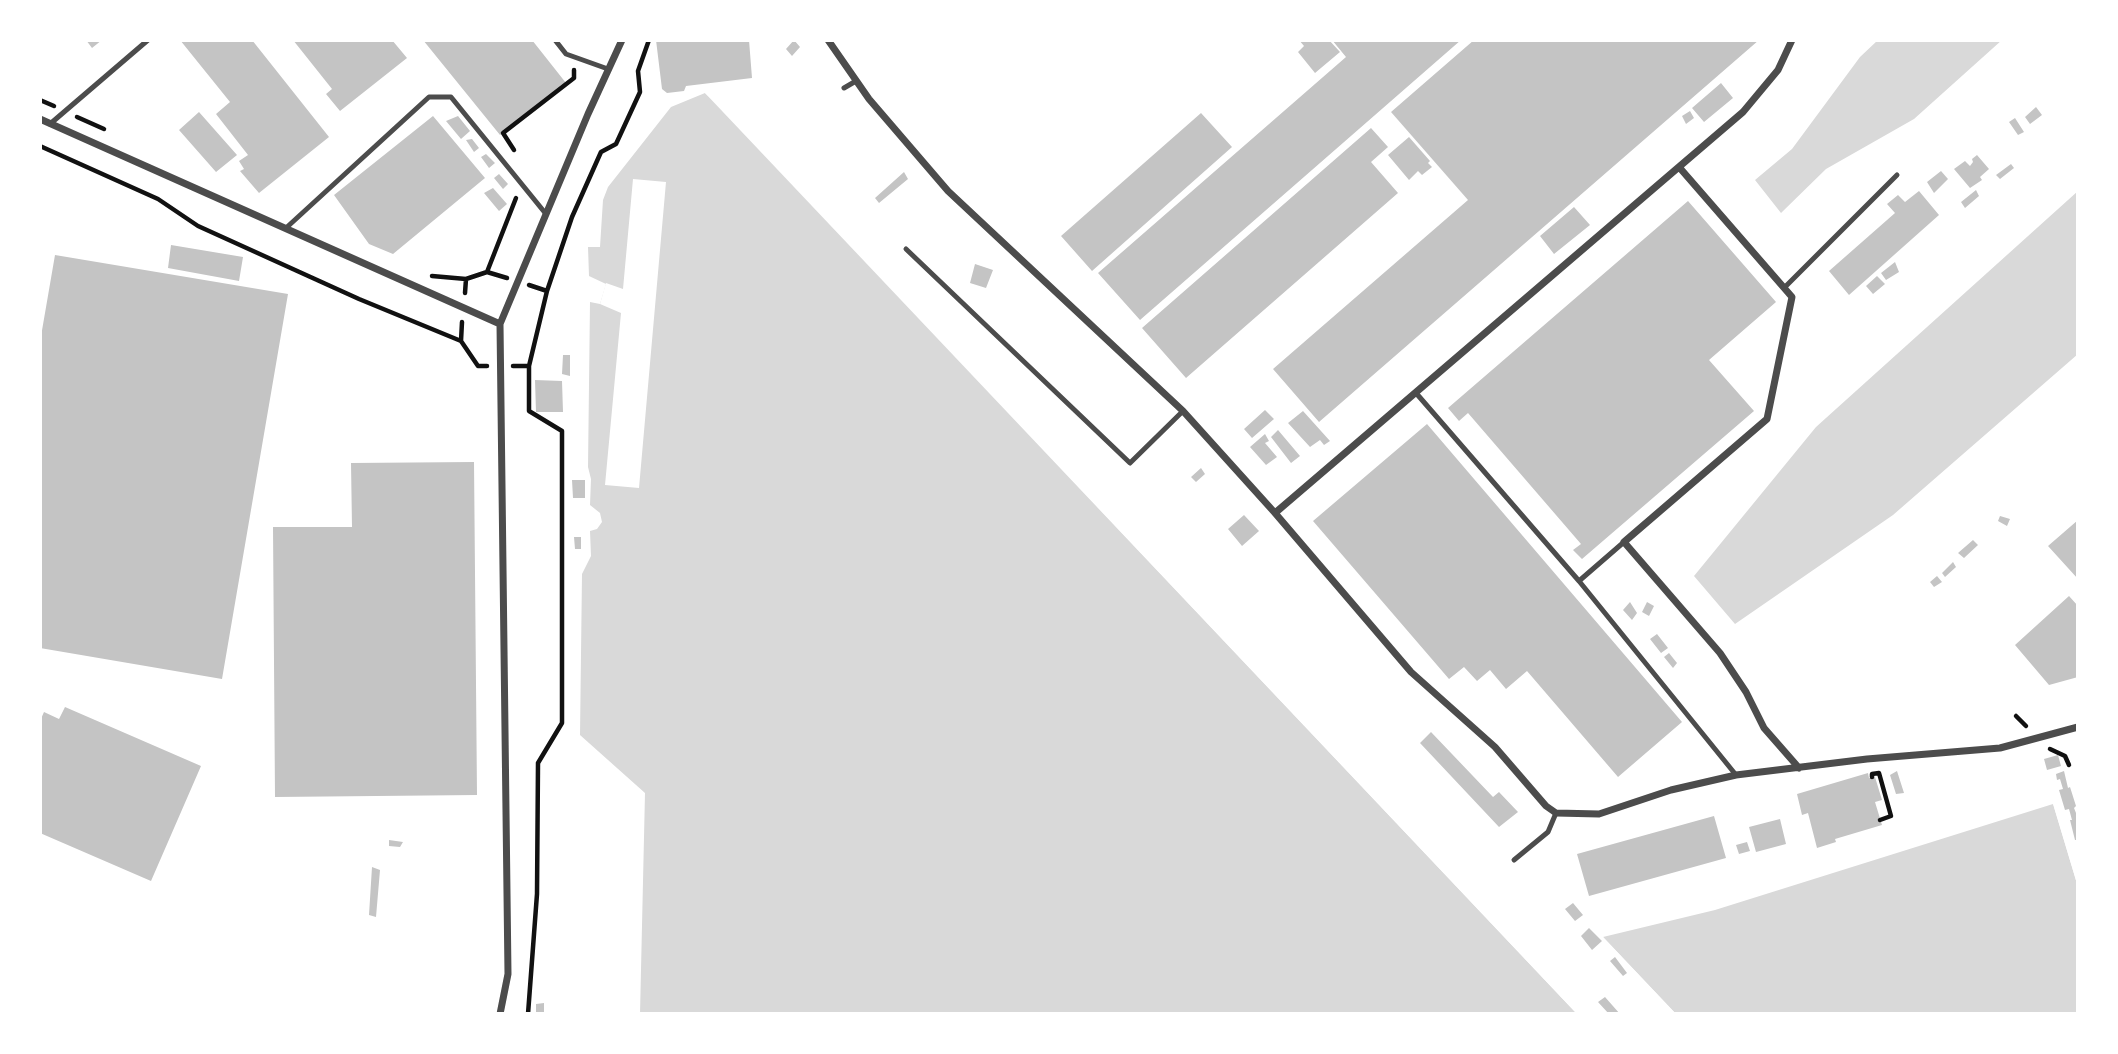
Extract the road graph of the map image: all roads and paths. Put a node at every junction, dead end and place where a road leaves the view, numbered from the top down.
1 (148, 40) edge
2 (555, 40) edge
3 (622, 40) edge
4 (649, 40) edge
5 (828, 40) edge
6 (1792, 40) edge
7 (575, 67) dead end
8 (608, 69) junction
9 (856, 81) junction
10 (844, 88) dead end
11 (40, 119) edge
12 (50, 124) junction
13 (503, 133) dead end
14 (40, 146) edge
15 (1679, 167) junction
16 (1897, 175) dead end
17 (517, 196) dead end
18 (546, 214) junction
19 (286, 228) junction
20 (906, 249) dead end
21 (511, 279) dead end
22 (523, 283) dead end
23 (1784, 288) junction
24 (547, 291) junction
25 (500, 324) junction
26 (461, 341) dead end
27 (1416, 393) junction
28 (1183, 411) junction
29 (1275, 513) junction
30 (1624, 542) junction
31 (1579, 581) junction
32 (2078, 727) edge
33 (1799, 768) junction
34 (1736, 775) junction
35 (1872, 777) dead end
36 (1556, 813) junction
37 (1880, 820) dead end
38 (1514, 860) dead end
39 (500, 1014) edge
40 (528, 1014) edge

1 - 12 lane
2 - 8 lane
3 - 8 street
4 - 24 path
5 - 9 street
6 - 15 street
7 - 13 path
8 - 18 street
9 - 10 lane
9 - 28 street
11 - 12 street
12 - 19 street
14 - 26 path
15 - 23 street
15 - 27 street
16 - 23 lane
17 - 21 path
18 - 19 lane
18 - 25 street
19 - 25 street
20 - 28 lane
22 - 24 path
23 - 30 street
24 - 40 path
25 - 39 street
27 - 29 street
27 - 31 lane
28 - 29 street
29 - 36 street
30 - 31 lane
30 - 33 street
31 - 34 lane
32 - 33 street
33 - 34 street
34 - 36 street
35 - 37 path
36 - 38 lane

